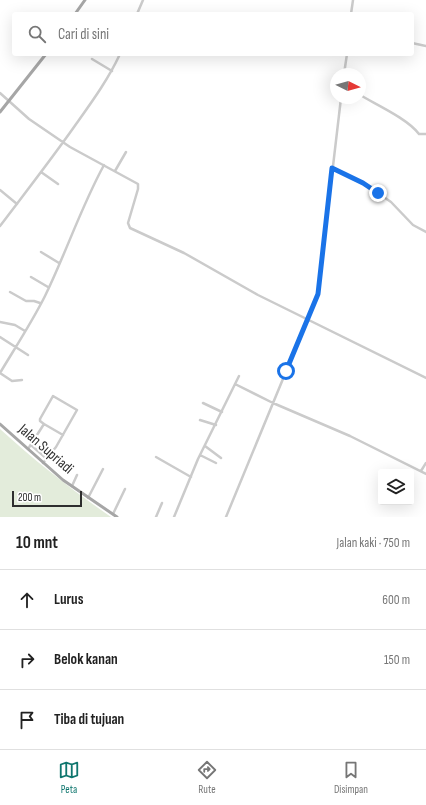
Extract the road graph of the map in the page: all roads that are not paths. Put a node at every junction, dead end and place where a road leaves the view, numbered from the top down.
1 (85, 0) edge
2 (143, 0) edge
3 (353, 0) edge
4 (76, 12) edge
5 (138, 12) edge
6 (351, 12) edge
7 (414, 43) edge
8 (426, 46) edge
9 (44, 56) edge
10 (119, 56) edge
11 (347, 56) edge
12 (92, 59) dead end
13 (345, 68) edge
14 (112, 70) junction
15 (0, 93) edge
16 (366, 98) edge
17 (9, 101) junction
18 (340, 104) edge
19 (0, 112) edge
20 (426, 134) edge
21 (63, 143) junction
22 (126, 152) dead end
23 (104, 165) junction
24 (332, 168) junction
25 (115, 171) junction
26 (41, 172) junction
27 (58, 184) dead end
28 (0, 190) edge
29 (17, 204) junction
30 (0, 226) edge
31 (426, 232) edge
32 (41, 252) dead end
33 (60, 263) junction
34 (31, 277) dead end
35 (48, 287) junction
36 (10, 292) dead end
37 (40, 303) junction
38 (307, 320) junction
39 (0, 322) edge
40 (25, 331) junction
41 (0, 337) edge
42 (16, 347) junction
43 (28, 355) dead end
44 (239, 376) dead end
45 (426, 378) edge
46 (22, 380) dead end
47 (235, 384) junction
48 (203, 403) dead end
49 (273, 403) junction
50 (222, 412) junction
51 (200, 420) dead end
52 (0, 424) edge
53 (44, 424) junction
54 (216, 425) junction
55 (63, 435) junction
56 (31, 445) junction
57 (205, 446) junction
58 (28, 449) junction
59 (200, 454) junction
60 (156, 457) dead end
61 (221, 458) dead end
62 (47, 459) junction
63 (43, 463) junction
64 (216, 463) dead end
65 (426, 463) edge
66 (103, 469) dead end
67 (421, 472) junction
68 (426, 474) edge
69 (77, 475) dead end
70 (191, 477) junction
71 (72, 486) junction
72 (125, 489) dead end
73 (88, 498) junction
74 (162, 503) dead end
75 (113, 514) junction
76 (117, 517) edge
77 (156, 517) edge
78 (174, 517) edge
79 (226, 517) edge

1 - 4 main road
2 - 5 street
3 - 6 street
7 - 8 street
9 - 17 main road
10 - 14 street
11 - 13 street
12 - 14 street
14 - 21 street
15 - 17 street
16 - 20 street
17 - 19 main road
17 - 21 street
18 - 24 street
21 - 23 street
21 - 26 street
22 - 25 street
23 - 25 street
23 - 33 street
24 - 31 street
24 - 38 street
25 - 38 street
26 - 27 street
26 - 29 street
28 - 29 street
29 - 30 street
32 - 33 street
33 - 35 street
34 - 35 street
35 - 37 street
36 - 37 street
37 - 40 street
38 - 45 street
38 - 49 street
39 - 40 street
40 - 42 street
41 - 42 street
42 - 43 street
42 - 46 street
44 - 47 street
47 - 49 street
47 - 50 street
48 - 50 street
49 - 67 street
49 - 79 street
50 - 54 street
51 - 54 street
52 - 58 main road, Jalan Supriadi
53 - 55 street
53 - 55 street
53 - 56 street
54 - 57 street
55 - 62 street
56 - 58 street
56 - 62 street
57 - 59 street
57 - 61 street
58 - 63 main road, Jalan Supriadi
59 - 64 street
59 - 70 street
60 - 70 street
62 - 63 street
63 - 71 main road, Jalan Supriadi
65 - 67 street
66 - 73 street
67 - 68 street
69 - 71 street
70 - 78 street
71 - 73 main road, Jalan Supriadi
72 - 75 street
73 - 75 main road, Jalan Supriadi
74 - 77 street
75 - 76 main road, Jalan Supriadi

